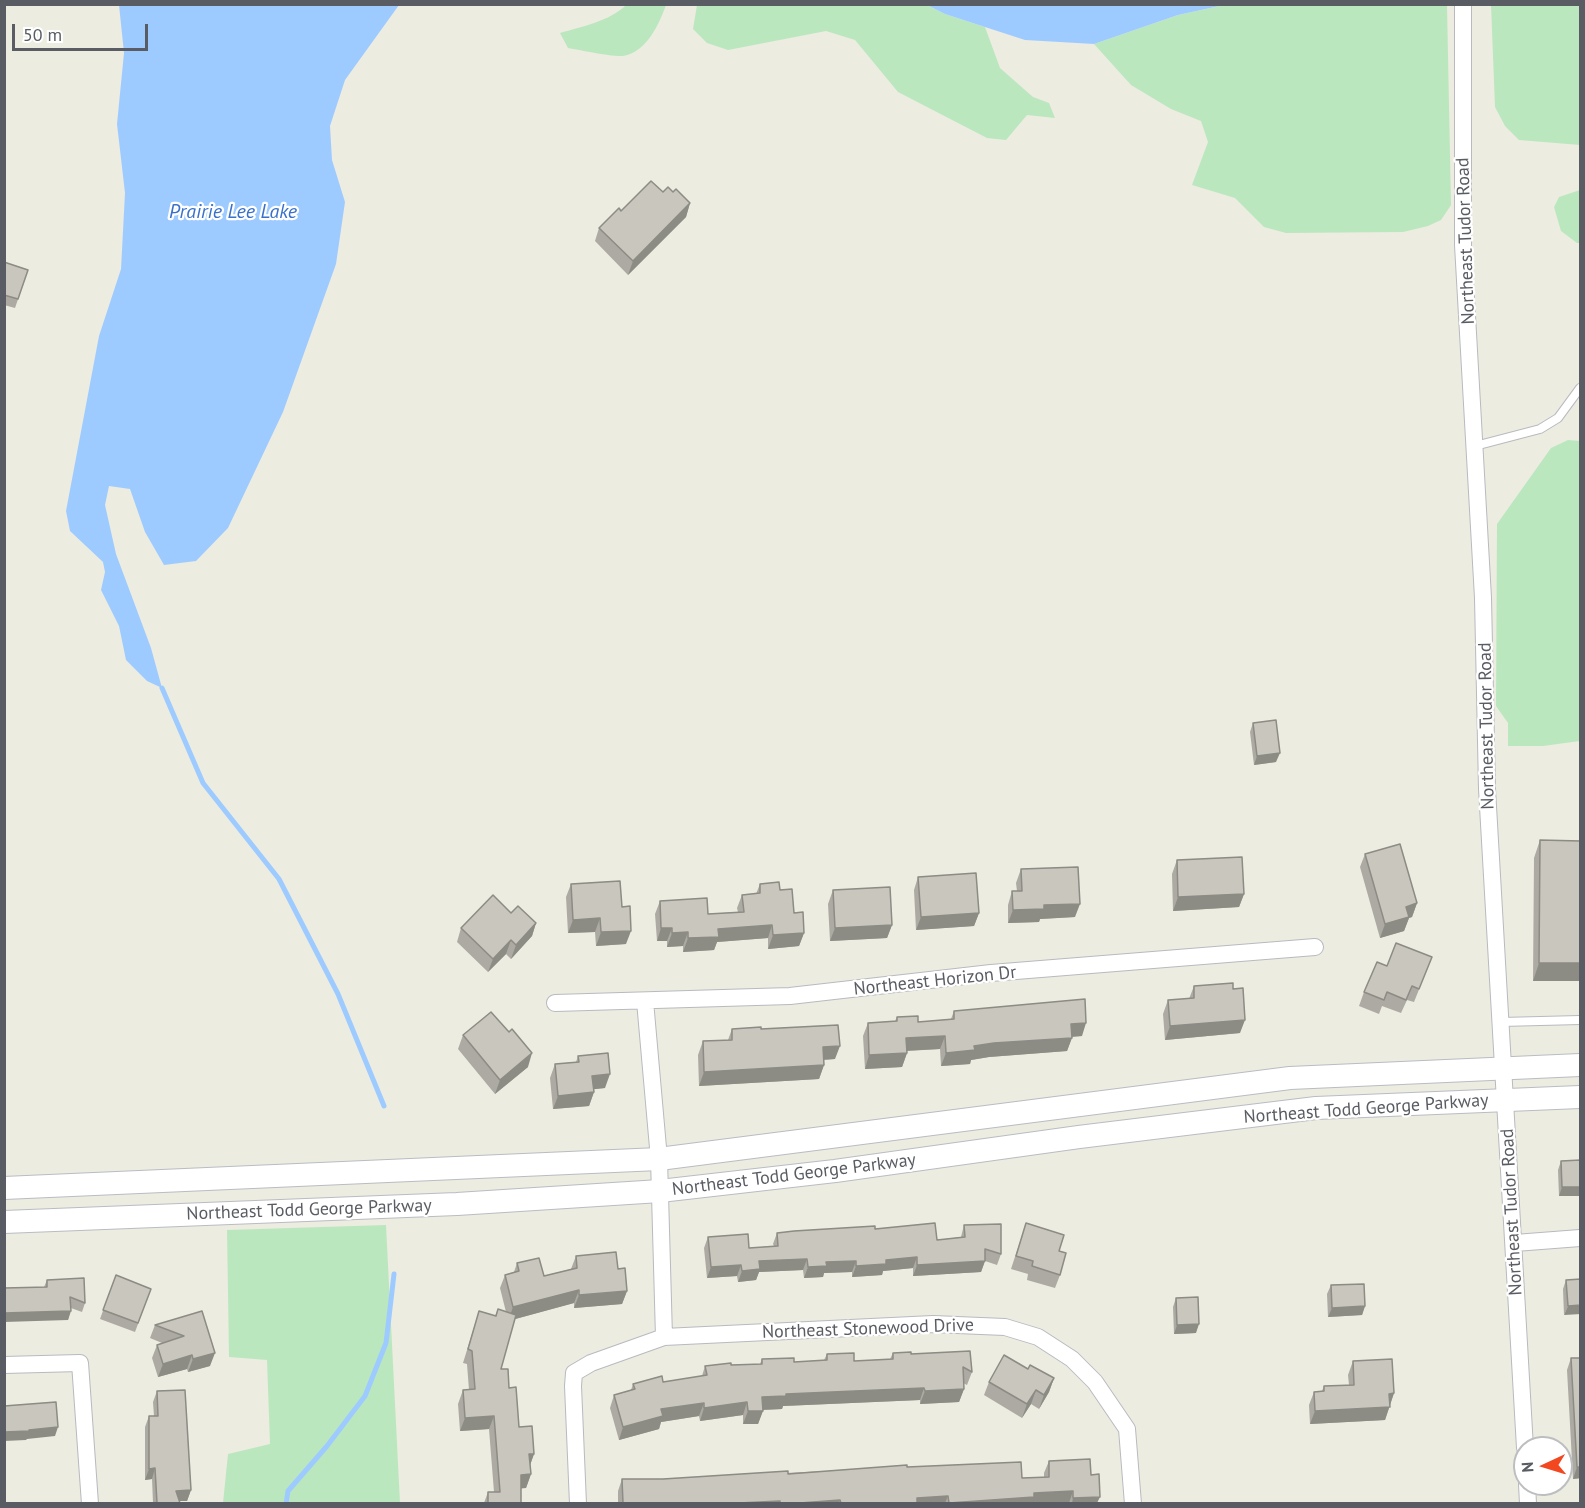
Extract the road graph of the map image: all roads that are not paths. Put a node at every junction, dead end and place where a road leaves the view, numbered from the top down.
1 (1463, 4) edge
2 (1581, 388) edge
3 (1475, 446) junction
4 (1315, 947) dead end
5 (645, 1001) junction
6 (555, 1003) dead end
7 (1581, 1020) edge
8 (1501, 1022) junction
9 (1581, 1065) edge
10 (1503, 1069) junction
11 (1581, 1097) edge
12 (1505, 1100) junction
13 (659, 1159) junction
14 (4, 1188) edge
15 (660, 1191) junction
16 (4, 1222) edge
17 (1581, 1238) edge
18 (1515, 1243) junction
19 (664, 1337) junction
20 (4, 1365) edge
21 (1524, 1436) edge
22 (90, 1503) edge
23 (578, 1503) edge
24 (1133, 1503) edge

1 - 3 street, Northeast Tudor Road
2 - 3 lane
3 - 8 street, Northeast Tudor Road
4 - 5 street, Northeast Horizon Dr
5 - 6 street, Northeast Horizon Dr
5 - 13 street
7 - 8 lane
8 - 10 street, Northeast Tudor Road
9 - 10 main road, Northeast Todd George Parkway
10 - 12 street, Northeast Tudor Road
10 - 13 main road, Northeast Todd George Parkway
11 - 12 main road, Northeast Todd George Parkway
12 - 15 main road, Northeast Todd George Parkway
12 - 18 street, Northeast Tudor Road
13 - 14 main road, Northeast Todd George Parkway
13 - 15 street
15 - 16 main road, Northeast Todd George Parkway
15 - 19 street
17 - 18 street
18 - 21 street, Northeast Tudor Road
19 - 23 street, Northeast Stonewood Drive
19 - 24 street, Northeast Stonewood Drive
20 - 22 street

